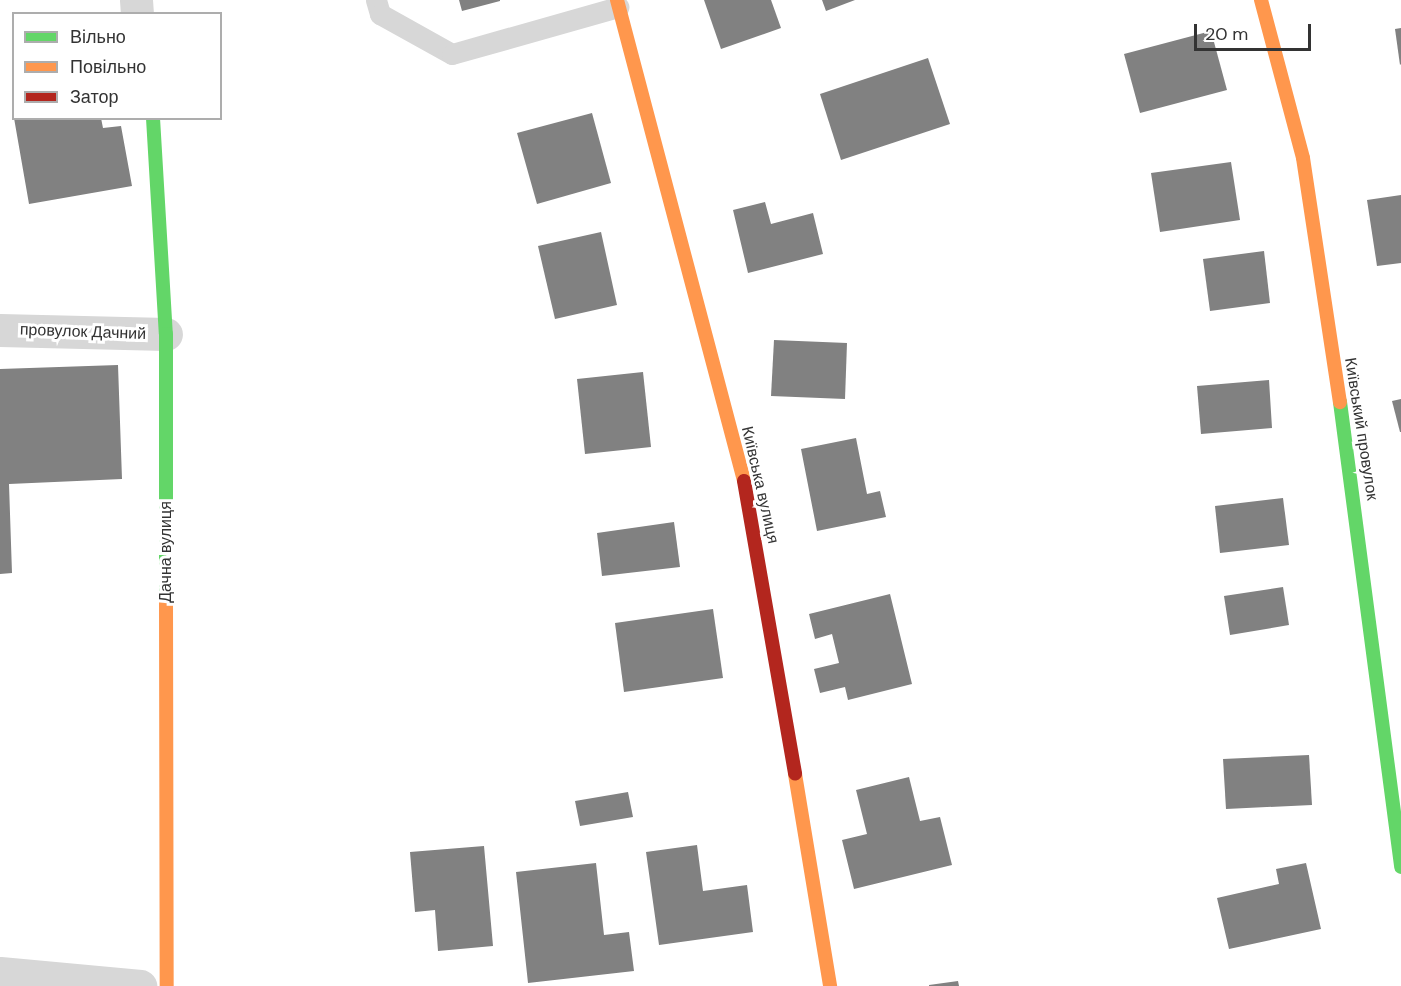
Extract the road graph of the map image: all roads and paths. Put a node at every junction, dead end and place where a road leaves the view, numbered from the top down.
1 (376, 0) edge
2 (1261, 0) edge
3 (618, 3) edge
4 (153, 120) edge
5 (0, 330) edge
6 (166, 334) junction
7 (1401, 867) edge
8 (0, 973) edge
9 (140, 986) edge
10 (167, 986) edge
11 (830, 986) edge

1 - 3 lane
2 - 7 street, Київський провулок
3 - 11 street, Київська вулиця
4 - 6 street, Дачна вулиця
5 - 6 street, провулок Дачний
6 - 10 street, Дачна вулиця
8 - 9 street

